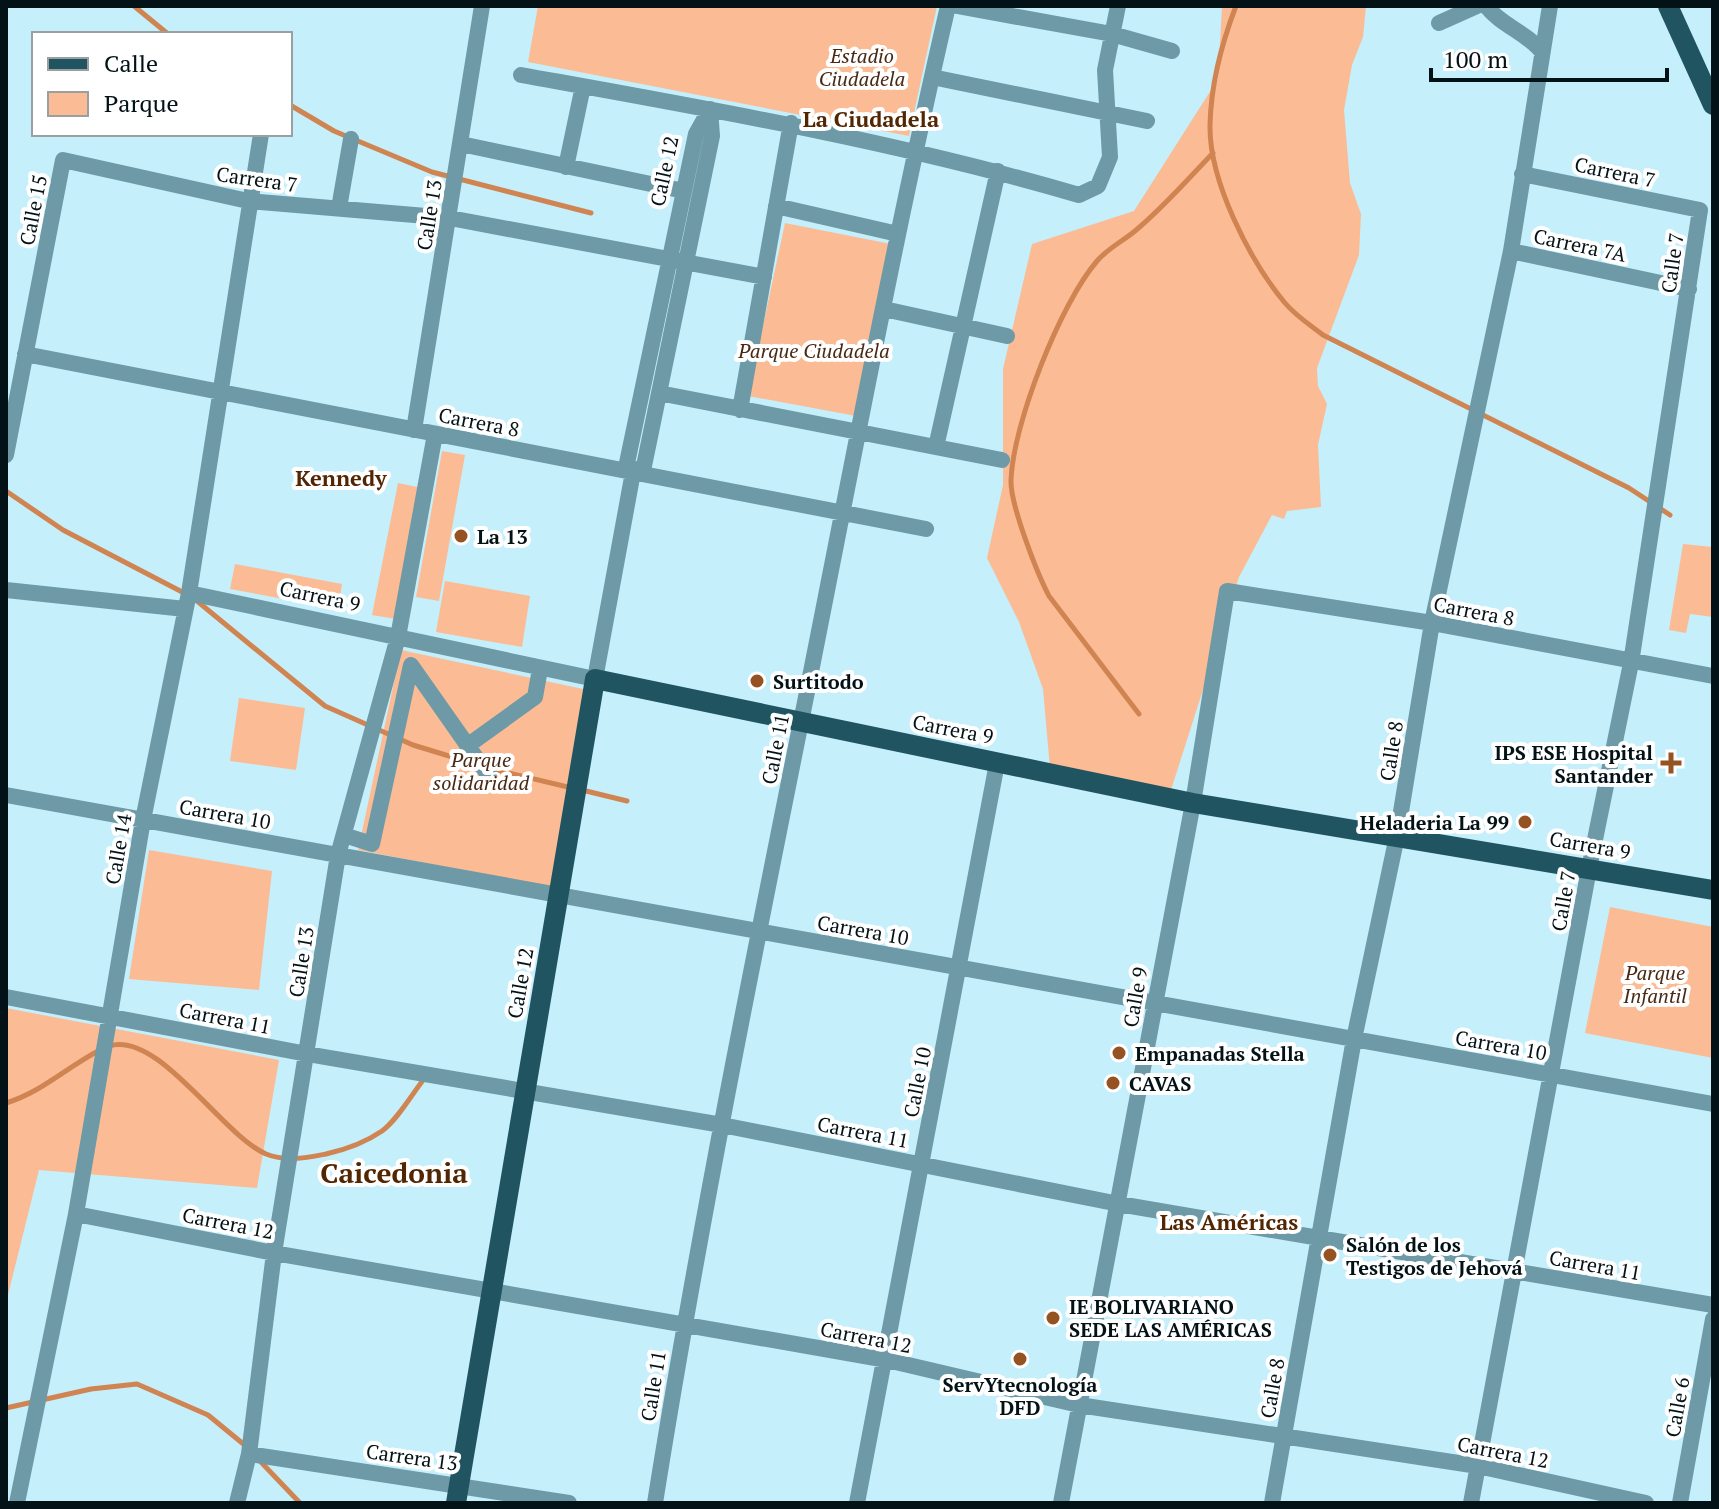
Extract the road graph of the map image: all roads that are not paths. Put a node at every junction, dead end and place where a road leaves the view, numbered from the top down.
1 (482, 6) edge
2 (948, 6) edge
3 (957, 6) edge
4 (1118, 6) edge
5 (1477, 6) edge
6 (1486, 6) edge
7 (1550, 6) edge
8 (1668, 6) edge
9 (1439, 23) dead end
10 (1112, 34) junction
11 (1172, 51) dead end
12 (1542, 52) junction
13 (521, 75) dead end
14 (932, 77) junction
15 (583, 86) junction
16 (1713, 105) edge
17 (710, 109) junction
18 (1106, 111) junction
19 (1147, 121) dead end
20 (791, 123) junction
21 (261, 136) edge
22 (351, 139) dead end
23 (461, 144) junction
24 (914, 150) junction
25 (63, 160) joint
26 (566, 167) junction
27 (998, 171) junction
28 (1522, 174) junction
29 (684, 191) junction
30 (248, 201) junction
31 (776, 206) junction
32 (339, 208) junction
33 (1700, 210) joint
34 (450, 218) junction
35 (898, 234) junction
36 (1511, 251) junction
37 (678, 261) junction
38 (764, 277) junction
39 (1689, 289) junction
40 (884, 309) junction
41 (963, 326) junction
42 (1007, 336) dead end
43 (25, 354) junction
44 (222, 392) junction
45 (659, 393) junction
46 (740, 410) junction
47 (414, 430) junction
48 (859, 432) junction
49 (435, 434) junction
50 (936, 447) junction
51 (6, 455) edge
52 (1002, 460) dead end
53 (633, 472) junction
54 (842, 513) junction
55 (926, 529) dead end
56 (6, 590) edge
57 (1227, 591) joint
58 (187, 601) junction
59 (1432, 623) junction
60 (398, 637) junction
61 (1631, 663) junction
62 (540, 669) junction
63 (1713, 676) edge
64 (595, 679) junction
65 (801, 723) junction
66 (467, 746) junction
67 (997, 763) junction
68 (489, 776) dead end
69 (6, 795) edge
70 (1193, 803) junction
71 (143, 820) junction
72 (344, 835) junction
73 (1397, 836) junction
74 (338, 855) junction
75 (1589, 869) junction
76 (1713, 890) edge
77 (559, 895) junction
78 (759, 931) junction
79 (958, 967) junction
80 (6, 997) edge
81 (1154, 1002) junction
82 (109, 1015) junction
83 (1354, 1039) junction
84 (307, 1054) junction
85 (1552, 1075) junction
86 (526, 1091) junction
87 (1713, 1104) edge
88 (722, 1125) junction
89 (922, 1164) junction
90 (1119, 1204) junction
91 (76, 1214) junction
92 (1320, 1235) junction
93 (274, 1253) junction
94 (1514, 1271) junction
95 (492, 1290) junction
96 (1713, 1305) edge
97 (1713, 1319) edge
98 (683, 1325) junction
99 (887, 1360) junction
100 (1079, 1405) junction
101 (1283, 1435) junction
102 (249, 1454) junction
103 (1478, 1466) junction
104 (458, 1493) edge
105 (17, 1503) edge
106 (237, 1503) edge
107 (569, 1503) edge
108 (655, 1503) edge
109 (857, 1503) edge
110 (1061, 1503) edge
111 (1272, 1503) edge
112 (1471, 1503) edge
113 (1646, 1503) edge
114 (1680, 1503) edge

1 - 23 street, Calle 13
2 - 14 street, Calle 11
3 - 10 street
4 - 10 street
5 - 9 street
6 - 12 street
7 - 12 street, Calle 8
8 - 16 main road
10 - 11 street
10 - 18 street
12 - 28 street, Calle 8
13 - 15 street
14 - 18 street
14 - 24 street, Calle 11
15 - 17 street
15 - 26 street
17 - 20 street
17 - 29 street, Calle 12
17 - 37 street, Calle 12
18 - 19 street
18 - 27 street
20 - 24 street
20 - 31 street
21 - 30 street, Calle 14
22 - 32 street
23 - 26 street
23 - 34 street, Calle 13
24 - 27 street
24 - 35 street, Calle 11
25 - 30 street, Carrera 7
25 - 43 street, Calle 15
26 - 29 street
27 - 41 street
28 - 33 street, Carrera 7
28 - 36 street, Calle 8
29 - 37 street, Calle 12
30 - 32 street, Carrera 7
30 - 44 street, Calle 14
31 - 35 street
31 - 38 street
32 - 34 street, Carrera 7
33 - 39 street, Calle 7
34 - 37 street, Carrera 7
34 - 47 street, Calle 13
35 - 40 street, Calle 11
36 - 39 street, Carrera 7A
36 - 59 street, Calle 8
37 - 38 street, Carrera 7
37 - 45 street, Calle 12
37 - 53 street, Calle 12
38 - 46 street
39 - 61 street, Calle 7
40 - 41 street
40 - 48 street, Calle 11
41 - 42 street
41 - 50 street
43 - 44 street, Carrera 8
43 - 51 street, Calle 15
44 - 47 street, Carrera 8
44 - 58 street, Calle 14
45 - 46 street
45 - 53 street, Calle 12
46 - 48 street
47 - 49 street, Carrera 8
48 - 50 street
48 - 54 street, Calle 11
49 - 53 street, Carrera 8
49 - 60 street, Calle 13
50 - 52 street
53 - 54 street, Carrera 8
53 - 64 street, Calle 12
54 - 55 street, Carrera 8
54 - 65 street, Calle 11
56 - 58 street, Carrera 9
57 - 59 street, Carrera 8
57 - 70 street, Calle 9
58 - 60 street, Carrera 9
58 - 71 street, Calle 14
59 - 61 street, Carrera 8
59 - 73 street, Calle 8
60 - 62 street, Carrera 9
60 - 72 street, Calle 13
61 - 63 street, Carrera 8
61 - 75 street, Calle 7
62 - 64 street, Carrera 9
62 - 66 street
64 - 65 main road, Carrera 9
64 - 77 main road, Calle 12
65 - 67 main road, Carrera 9
65 - 78 street, Calle 11
66 - 68 street
66 - 72 street
67 - 70 main road, Carrera 9
67 - 79 street, Calle 10
69 - 71 street, Carrera 10
70 - 73 main road, Carrera 9
70 - 81 street, Calle 9
71 - 74 street, Carrera 10
71 - 82 street, Calle 14
72 - 74 street, Calle 13
73 - 75 main road, Carrera 9
73 - 83 street, Calle 8
74 - 77 street, Carrera 10
74 - 84 street, Calle 13
75 - 76 main road, Carrera 9
75 - 85 street, Calle 7
77 - 78 street, Carrera 10
77 - 86 main road, Calle 12
78 - 79 street, Carrera 10
78 - 88 street, Calle 11
79 - 81 street, Carrera 10
79 - 89 street, Calle 10
80 - 82 street, Carrera 11
81 - 83 street, Carrera 10
81 - 90 street, Calle 9
82 - 84 street, Carrera 11
82 - 91 street, Calle 14
83 - 85 street, Carrera 10
83 - 92 street, Calle 8
84 - 86 street, Carrera 11
84 - 93 street, Calle 13
85 - 87 street, Carrera 10
85 - 94 street, Calle 7
86 - 88 street, Carrera 11
86 - 95 main road, Calle 12
88 - 89 street, Carrera 11
88 - 98 street, Calle 11
89 - 90 street, Carrera 11
89 - 99 street, Calle 10
90 - 92 street, Carrera 11
90 - 100 street, Calle 9
91 - 93 street, Carrera 12
91 - 105 street, Calle 14
92 - 94 street, Carrera 11
92 - 101 street, Calle 8
93 - 95 street, Carrera 12
93 - 102 street, Calle 13
94 - 96 street, Carrera 11
94 - 103 street, Calle 7
95 - 98 street, Carrera 12
95 - 104 main road, Calle 12
97 - 114 street, Calle 6
98 - 99 street, Carrera 12
98 - 108 street, Calle 11
99 - 100 street, Carrera 12
99 - 109 street, Calle 10
100 - 101 street, Carrera 12
100 - 110 street, Calle 9
101 - 103 street, Carrera 12
101 - 111 street, Calle 8
102 - 104 street, Carrera 13
102 - 106 street, Calle 13
103 - 112 street, Calle 7
103 - 113 street, Carrera 12
104 - 107 street, Carrera 13

